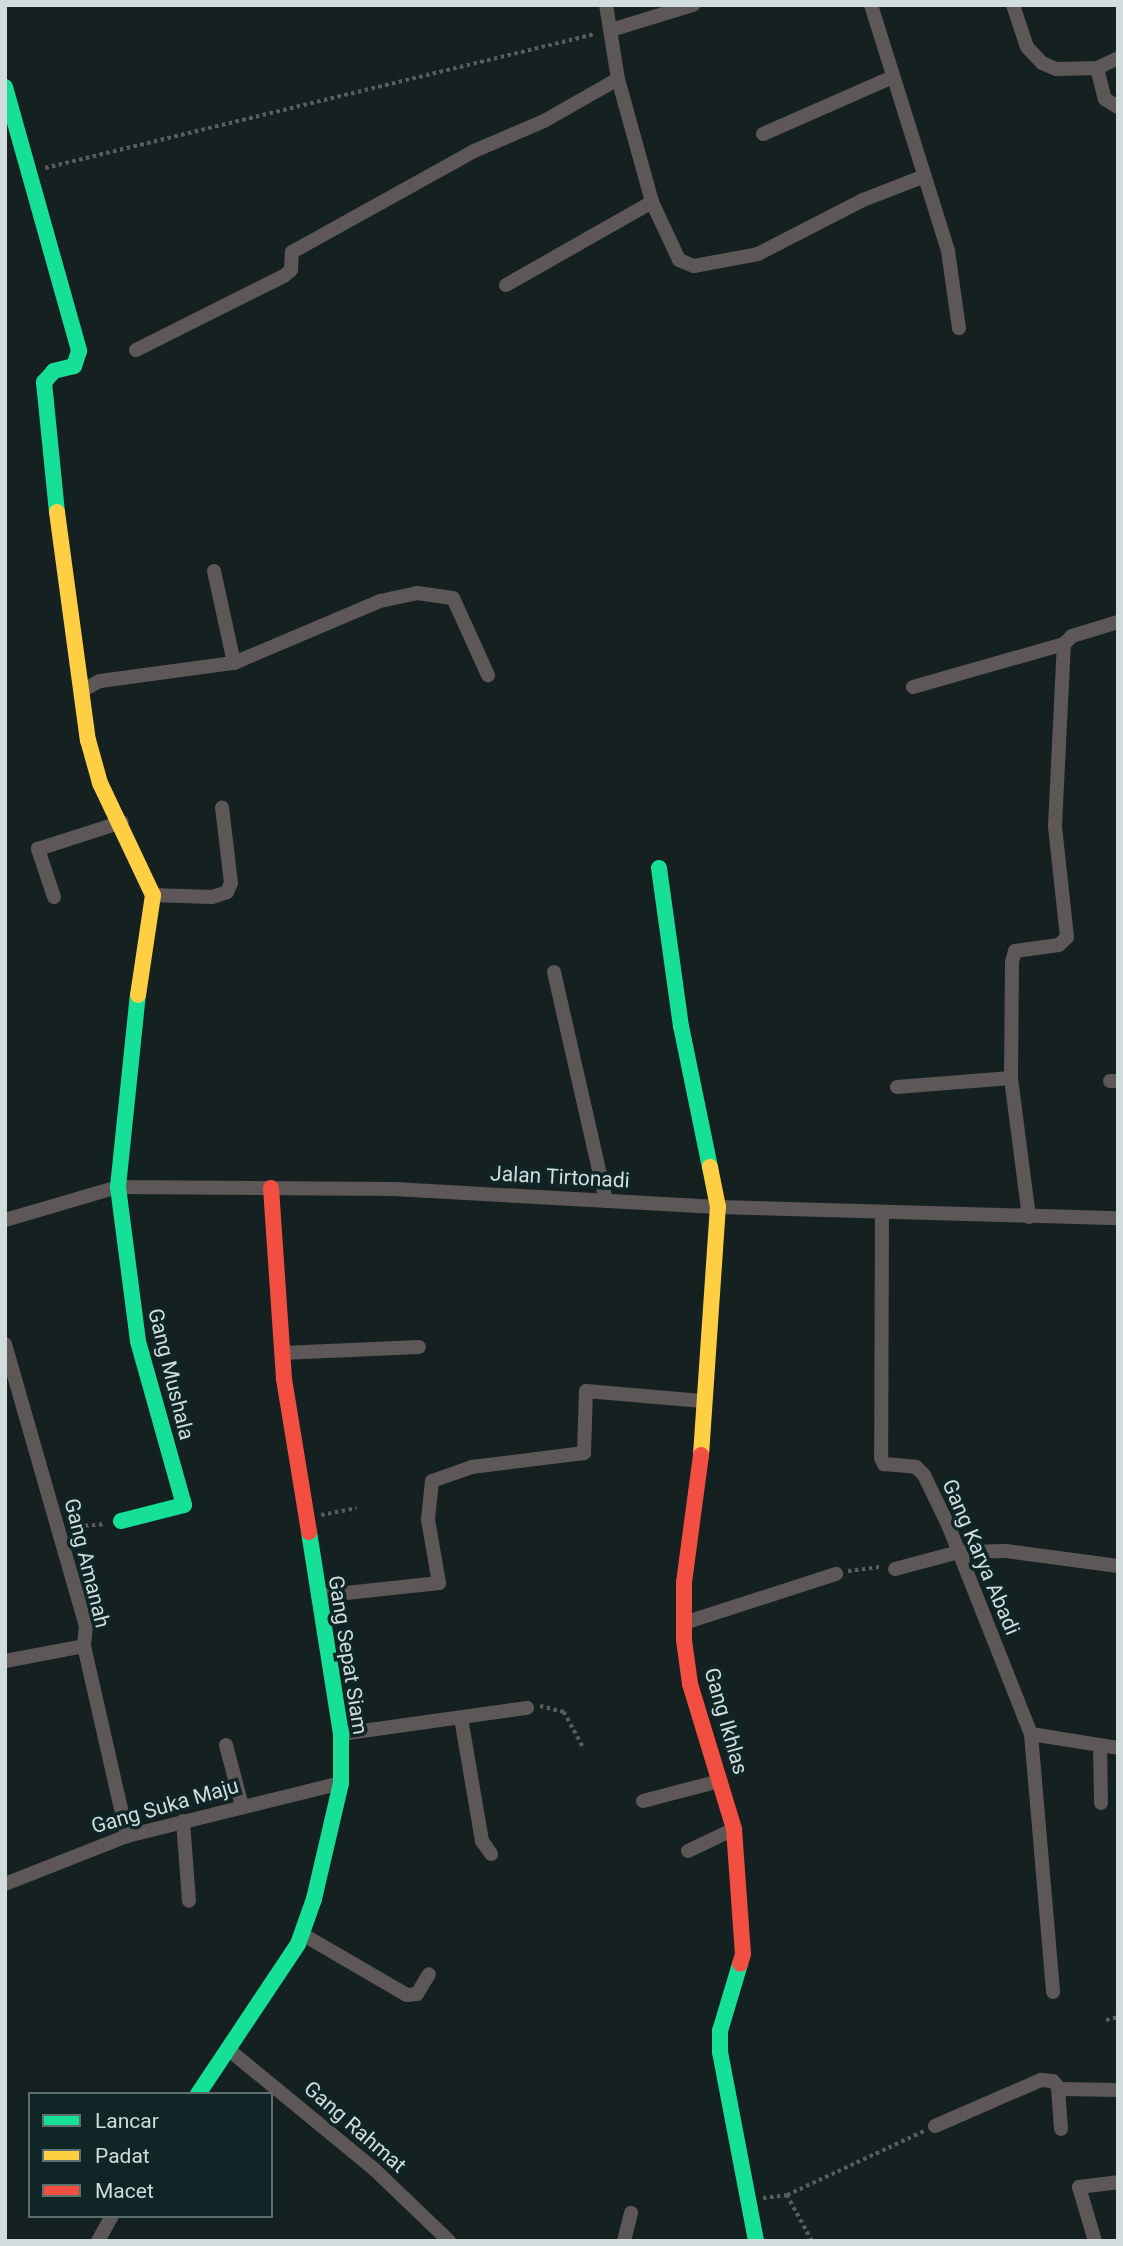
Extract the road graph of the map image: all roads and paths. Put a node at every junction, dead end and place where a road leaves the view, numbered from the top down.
1 (606, 5) edge
2 (693, 5) edge
3 (871, 5) edge
4 (1013, 5) edge
5 (611, 30) junction
6 (1118, 58) edge
7 (1097, 68) junction
8 (893, 77) junction
9 (618, 79) junction
10 (5, 87) edge
11 (1118, 107) edge
12 (764, 134) dead end
13 (29, 172) junction
14 (922, 177) junction
15 (652, 202) junction
16 (506, 285) dead end
17 (959, 328) dead end
18 (136, 350) dead end
19 (214, 572) dead end
20 (1118, 622) edge
21 (1064, 644) junction
22 (234, 663) junction
23 (488, 675) dead end
24 (914, 687) dead end
25 (81, 691) junction
26 (222, 808) dead end
27 (122, 822) junction
28 (659, 868) dead end
29 (153, 895) junction
30 (54, 897) dead end
31 (554, 972) dead end
32 (1011, 1078) junction
33 (897, 1087) dead end
34 (118, 1187) junction
35 (271, 1188) junction
36 (606, 1201) junction
37 (718, 1207) junction
38 (882, 1213) junction
39 (1029, 1217) junction
40 (1118, 1218) edge
41 (5, 1220) edge
42 (5, 1343) edge
43 (419, 1347) dead end
44 (282, 1353) junction
45 (703, 1401) junction
46 (356, 1508) dead end
47 (305, 1517) junction
48 (121, 1521) joint
49 (57, 1527) junction
50 (959, 1552) junction
51 (1118, 1566) edge
52 (895, 1569) joint
53 (836, 1574) joint
54 (318, 1596) junction
55 (684, 1623) junction
56 (84, 1646) junction
57 (5, 1661) edge
58 (527, 1708) joint
59 (461, 1717) junction
60 (341, 1734) junction
61 (1031, 1734) junction
62 (226, 1745) dead end
63 (1100, 1745) junction
64 (1118, 1748) edge
65 (583, 1749) dead end
66 (720, 1781) junction
67 (341, 1783) junction
68 (643, 1801) dead end
69 (1101, 1803) dead end
70 (242, 1806) junction
71 (183, 1821) junction
72 (734, 1829) junction
73 (127, 1836) junction
74 (688, 1852) dead end
75 (491, 1854) dead end
76 (5, 1884) edge
77 (189, 1901) dead end
78 (302, 1934) junction
79 (429, 1974) dead end
80 (1053, 1992) dead end
81 (1118, 2017) edge
82 (1107, 2020) dead end
83 (229, 2050) junction
84 (1058, 2088) junction
85 (1118, 2090) edge
86 (199, 2092) edge
87 (935, 2126) joint
88 (1061, 2129) dead end
89 (1118, 2182) edge
90 (787, 2194) junction
91 (747, 2200) junction
92 (631, 2213) dead end
93 (111, 2218) edge
94 (444, 2239) edge
95 (98, 2241) edge
96 (624, 2241) edge
97 (756, 2241) edge
98 (812, 2241) edge
99 (1096, 2241) edge

1 - 5 street
2 - 5 street
3 - 8 street
4 - 7 street
5 - 9 street
5 - 13 path
6 - 7 street
7 - 11 street
8 - 12 street
8 - 14 street
9 - 15 street
9 - 18 street
10 - 13 street
13 - 25 street
14 - 15 street
14 - 17 street
15 - 16 street
19 - 22 street
20 - 21 street
21 - 24 street
21 - 32 street
22 - 23 street
22 - 25 street
25 - 27 street
26 - 29 street
27 - 29 street
27 - 30 street
28 - 37 street, Gang Ikhlas
29 - 34 street
31 - 36 street
32 - 33 street
32 - 39 street
34 - 35 street, Jalan Tirtonadi
34 - 41 street, Jalan Tirtonadi
34 - 48 street, Gang Mushala
35 - 36 street, Jalan Tirtonadi
35 - 44 street, Gang Sepat Siam
36 - 37 street, Jalan Tirtonadi
37 - 38 street, Jalan Tirtonadi
37 - 45 street, Gang Ikhlas
38 - 39 street, Jalan Tirtonadi
38 - 50 street, Gang Karya Abadi
39 - 40 street, Jalan Tirtonadi
42 - 49 street, Gang Amanah
43 - 44 street
44 - 47 street, Gang Sepat Siam
45 - 54 street
45 - 55 street, Gang Ikhlas
46 - 47 path
47 - 54 street, Gang Sepat Siam
48 - 49 path
49 - 56 street, Gang Amanah
50 - 51 street
50 - 52 street
50 - 61 street, Gang Karya Abadi
52 - 53 path
53 - 55 street
54 - 60 street, Gang Sepat Siam
55 - 66 street, Gang Ikhlas
56 - 57 street
56 - 73 street, Gang Amanah
58 - 59 street
58 - 65 path
59 - 60 street
59 - 75 street
60 - 67 street, Gang Sepat Siam
61 - 63 street
61 - 80 street, Gang Karya Abadi
62 - 70 street
63 - 64 street
63 - 69 street
66 - 68 street
66 - 72 street, Gang Ikhlas
67 - 70 street, Gang Suka Maju
67 - 78 street, Gang Sepat Siam
70 - 71 street, Gang Suka Maju
71 - 73 street, Gang Suka Maju
71 - 77 street
72 - 74 street
72 - 91 street, Gang Ikhlas
73 - 76 street, Gang Suka Maju
78 - 79 street
78 - 83 street, Gang Sepat Siam
81 - 82 path
83 - 86 street, Gang Sepat Siam
83 - 94 street, Gang Rahmat
84 - 85 street
84 - 87 street
84 - 88 street
87 - 90 path
89 - 99 street
90 - 91 path
90 - 98 path
91 - 97 street, Gang Ikhlas
92 - 96 street
93 - 95 street

